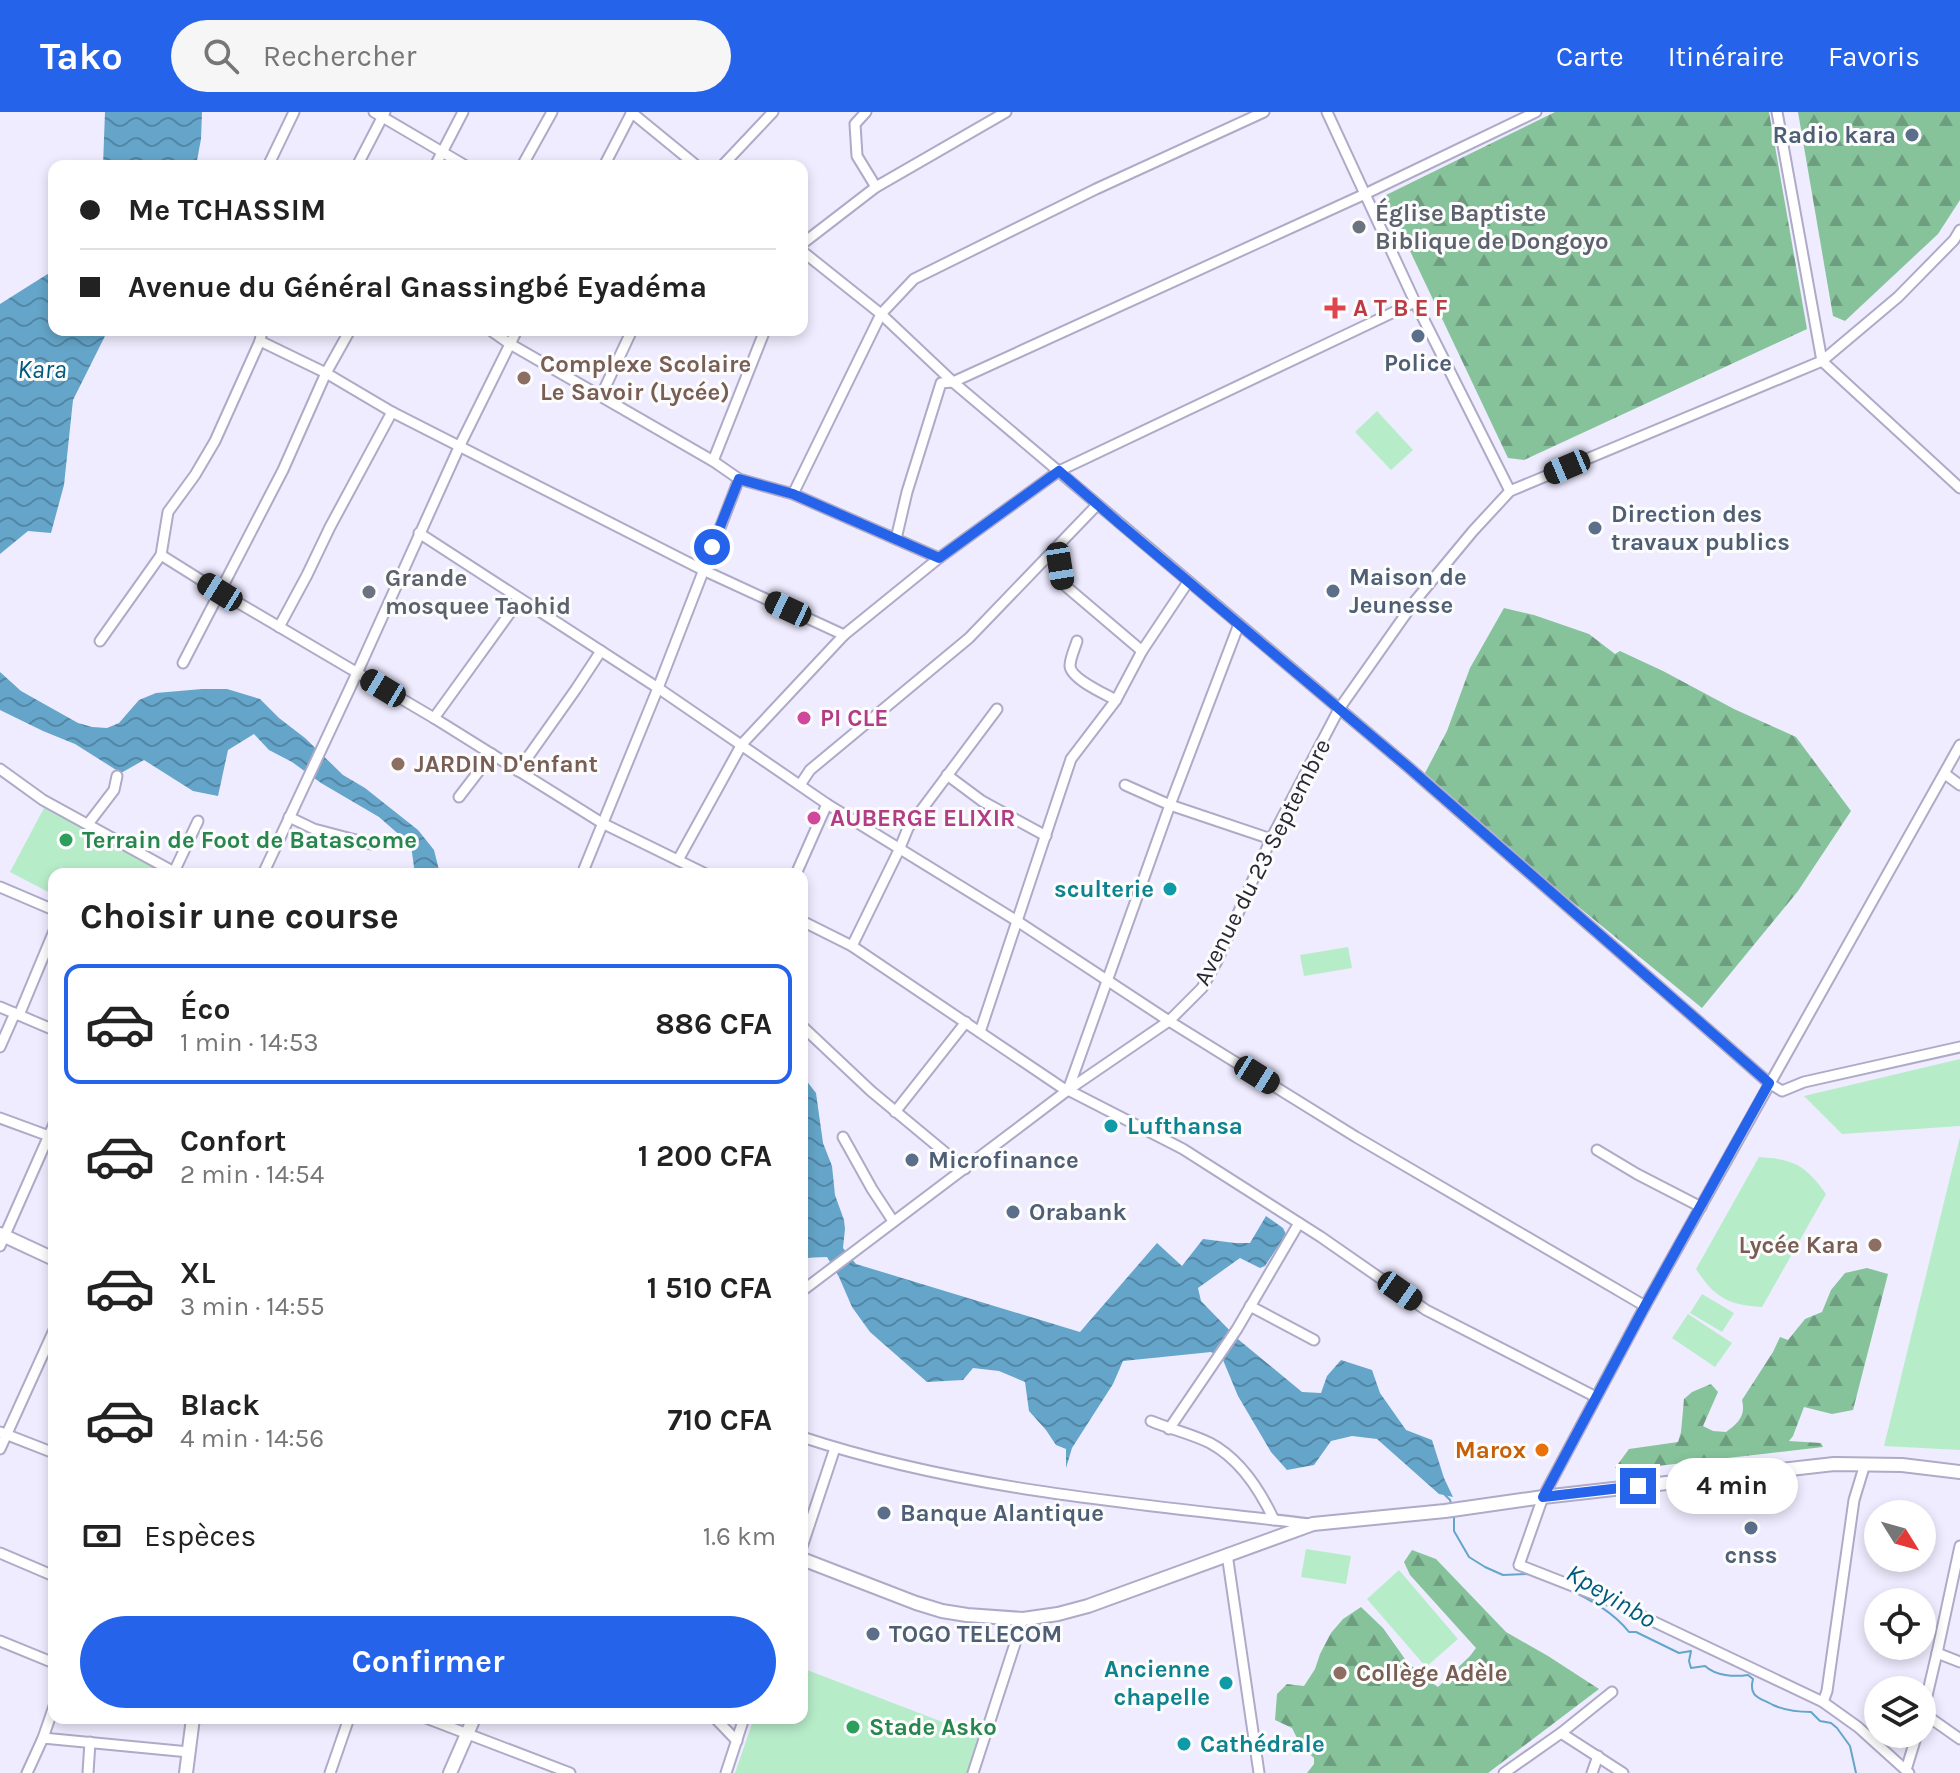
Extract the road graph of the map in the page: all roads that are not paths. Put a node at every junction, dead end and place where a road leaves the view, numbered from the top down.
1 (294, 112) edge
2 (463, 112) edge
3 (552, 112) edge
4 (631, 112) edge
5 (773, 112) edge
6 (866, 112) edge
7 (1006, 112) edge
8 (1264, 112) edge
9 (1327, 112) edge
10 (1536, 112) edge
11 (1777, 112) edge
12 (381, 114) edge
13 (443, 151) junction
14 (271, 160) edge
15 (360, 160) edge
16 (438, 160) edge
17 (457, 160) edge
18 (525, 160) edge
19 (607, 160) edge
20 (690, 160) edge
21 (728, 160) edge
22 (876, 187) junction
23 (1365, 194) junction
24 (1960, 230) edge
25 (808, 239) edge
26 (808, 256) edge
27 (1415, 302) junction
28 (881, 314) junction
29 (261, 336) edge
30 (263, 336) edge
31 (347, 336) edge
32 (499, 336) edge
33 (514, 336) edge
34 (629, 336) edge
35 (763, 336) edge
36 (510, 344) junction
37 (1822, 361) junction
38 (326, 373) junction
39 (953, 382) junction
40 (601, 396) junction
41 (392, 412) junction
42 (460, 445) junction
43 (713, 461) junction
44 (1059, 471) junction
45 (739, 479) junction
46 (1960, 488) edge
47 (1510, 491) junction
48 (793, 494) junction
49 (1097, 505) junction
50 (419, 533) junction
51 (896, 539) junction
52 (1057, 548) junction
53 (161, 555) junction
54 (939, 558) junction
55 (703, 570) junction
56 (1188, 582) junction
57 (220, 592) junction
58 (520, 599) junction
59 (1239, 624) junction
60 (279, 627) junction
61 (844, 635) junction
62 (100, 641) dead end
63 (1077, 641) dead end
64 (601, 651) junction
65 (1142, 651) junction
66 (183, 663) dead end
67 (357, 673) junction
68 (658, 688) junction
69 (1116, 700) junction
70 (997, 709) dead end
71 (1339, 709) junction
72 (434, 718) junction
73 (742, 744) junction
74 (1960, 745) edge
75 (492, 754) junction
76 (0, 769) edge
77 (518, 771) junction
78 (1945, 774) junction
79 (947, 775) junction
80 (117, 776) dead end
81 (800, 785) junction
82 (1125, 785) dead end
83 (1960, 785) edge
84 (459, 797) dead end
85 (827, 804) junction
86 (1170, 805) junction
87 (289, 817) junction
88 (198, 821) dead end
89 (602, 823) junction
90 (88, 824) junction
91 (1046, 836) junction
92 (1271, 839) junction
93 (371, 844) dead end
94 (899, 850) junction
95 (678, 860) junction
96 (165, 868) edge
97 (176, 868) edge
98 (266, 868) edge
99 (584, 868) edge
100 (694, 868) edge
101 (799, 868) edge
102 (0, 887) edge
103 (48, 907) edge
104 (1017, 921) junction
105 (808, 924) edge
106 (48, 944) edge
107 (852, 946) junction
108 (1106, 980) junction
109 (0, 1007) edge
110 (17, 1014) junction
111 (1169, 1021) junction
112 (966, 1022) junction
113 (48, 1027) edge
114 (808, 1032) edge
115 (980, 1032) junction
116 (0, 1047) edge
117 (1960, 1047) edge
118 (1769, 1083) junction
119 (1068, 1091) junction
120 (895, 1112) junction
121 (0, 1118) edge
122 (48, 1136) edge
123 (843, 1137) dead end
124 (48, 1138) edge
125 (1597, 1150) dead end
126 (965, 1169) junction
127 (1701, 1207) junction
128 (893, 1221) junction
129 (1299, 1223) junction
130 (2, 1239) edge
131 (48, 1257) edge
132 (808, 1286) edge
133 (1250, 1306) junction
134 (1645, 1306) junction
135 (1314, 1340) dead end
136 (48, 1342) edge
137 (1596, 1397) junction
138 (1151, 1421) dead end
139 (1169, 1429) junction
140 (3, 1433) edge
141 (808, 1439) edge
142 (835, 1448) junction
143 (0, 1449) edge
144 (48, 1451) edge
145 (1865, 1464) junction
146 (1960, 1472) edge
147 (1543, 1497) junction
148 (1274, 1520) junction
149 (1313, 1524) junction
150 (808, 1529) edge
151 (1960, 1546) edge
152 (0, 1553) edge
153 (1227, 1554) junction
154 (808, 1561) edge
155 (48, 1573) edge
156 (1023, 1619) junction
157 (0, 1641) edge
158 (1937, 1653) junction
159 (48, 1661) edge
160 (1960, 1662) edge
161 (1931, 1676) edge
162 (1612, 1692) dead end
163 (1823, 1702) junction
164 (48, 1723) edge
165 (192, 1724) edge
166 (347, 1724) edge
167 (443, 1724) edge
168 (472, 1724) edge
169 (721, 1724) edge
170 (742, 1724) edge
171 (1936, 1724) edge
172 (468, 1733) junction
173 (1561, 1733) junction
174 (43, 1738) junction
175 (1960, 1739) edge
176 (737, 1741) junction
177 (90, 1742) junction
178 (1913, 1748) edge
179 (189, 1752) junction
180 (1598, 1756) junction
181 (1907, 1772) edge
182 (27, 1773) edge
183 (88, 1773) edge
184 (186, 1773) edge
185 (330, 1773) edge
186 (450, 1773) edge
187 (570, 1773) edge
188 (726, 1773) edge
189 (973, 1773) edge
190 (1259, 1773) edge
191 (1504, 1773) edge
192 (1592, 1773) edge
193 (1623, 1773) edge

1 - 14 street
2 - 13 street
3 - 18 street
4 - 19 street
4 - 20 street
5 - 21 street
6 - 22 street
7 - 22 street
8 - 28 street
9 - 23 street
10 - 23 street
11 - 37 street
12 - 13 street
12 - 15 street
13 - 16 street
13 - 17 street
22 - 25 street
23 - 27 street
23 - 39 street
24 - 37 street, Avenue du 23 Septembre
26 - 28 street
27 - 44 street
27 - 47 street
28 - 39 street
28 - 48 street
29 - 53 street
30 - 38 street
31 - 38 street
32 - 36 street
33 - 36 street
34 - 40 street
35 - 43 street
36 - 40 street
36 - 42 street
37 - 46 street
37 - 47 street, Avenue du 23 Septembre
38 - 41 street
38 - 57 street
39 - 44 street
39 - 51 street
40 - 43 street
41 - 42 street
41 - 60 street
42 - 50 street
42 - 55 street
43 - 45 street
44 - 49 street
44 - 54 street
45 - 48 street
45 - 55 street
47 - 71 street, Avenue du 23 Septembre
48 - 51 street
49 - 52 street
49 - 56 street
50 - 58 street
50 - 67 street
51 - 54 street
52 - 65 street
52 - 81 street
53 - 57 street
53 - 62 street
54 - 61 street
55 - 61 street
55 - 68 street
56 - 59 street
56 - 65 street
57 - 60 street
57 - 66 street
58 - 64 street
58 - 72 street
59 - 71 street
59 - 86 street
60 - 67 street
61 - 73 street
63 - 69 street
64 - 68 street
64 - 77 street
65 - 69 street
67 - 72 street
67 - 87 street
68 - 73 street
68 - 89 street
69 - 91 street
70 - 79 street
71 - 92 street, Avenue du 23 Septembre
71 - 118 street
72 - 75 street
73 - 81 street
73 - 95 street
74 - 78 street
75 - 77 street
75 - 84 street
76 - 90 street
77 - 89 street
78 - 83 street
78 - 118 street
79 - 91 street
79 - 94 street
80 - 90 street
81 - 85 street
82 - 86 street
85 - 94 street
85 - 101 street
86 - 92 street
86 - 108 street
87 - 93 street
87 - 98 street
88 - 97 street
89 - 95 street
89 - 99 street
90 - 96 street
91 - 104 street
92 - 111 street, Avenue du 23 Septembre
94 - 104 street
94 - 107 street
95 - 100 street
102 - 103 street
104 - 108 street
104 - 115 street
105 - 107 street
106 - 110 street
107 - 112 street
108 - 111 street
108 - 119 street
109 - 110 street
110 - 113 street
110 - 116 street
111 - 119 street, Avenue du 23 Septembre
111 - 134 street
112 - 115 street
112 - 120 street
114 - 120 street
115 - 119 street
117 - 118 street
118 - 127 street
119 - 126 street, Avenue du 23 Septembre
119 - 129 street
120 - 126 street
121 - 122 street
123 - 128 street
124 - 130 street
125 - 127 street
126 - 128 street, Avenue du 23 Septembre
127 - 134 street
128 - 132 street, Avenue du 23 Septembre
129 - 133 street
129 - 137 street
130 - 131 main road
133 - 135 street
133 - 139 street
134 - 137 street
136 - 140 street
137 - 147 street
138 - 139 street
139 - 148 street
140 - 143 street
140 - 144 street
141 - 142 street
142 - 148 street
142 - 150 street
145 - 146 main road
145 - 147 main road
145 - 163 street
147 - 149 main road
147 - 163 street
148 - 149 street
149 - 153 main road
151 - 158 street
152 - 155 street
153 - 156 main road
153 - 190 street
154 - 156 main road
156 - 189 street
157 - 159 street
158 - 160 street
158 - 161 street
162 - 173 street
163 - 181 street
164 - 174 street
165 - 179 main road
166 - 185 street
167 - 172 street
168 - 172 main road
169 - 176 street
170 - 176 street
171 - 175 street
172 - 186 main road
172 - 187 street
173 - 180 street
173 - 191 street
174 - 177 street
174 - 182 street
176 - 188 street
177 - 179 street
177 - 183 street
178 - 181 street
179 - 184 main road
180 - 192 street
180 - 193 street

